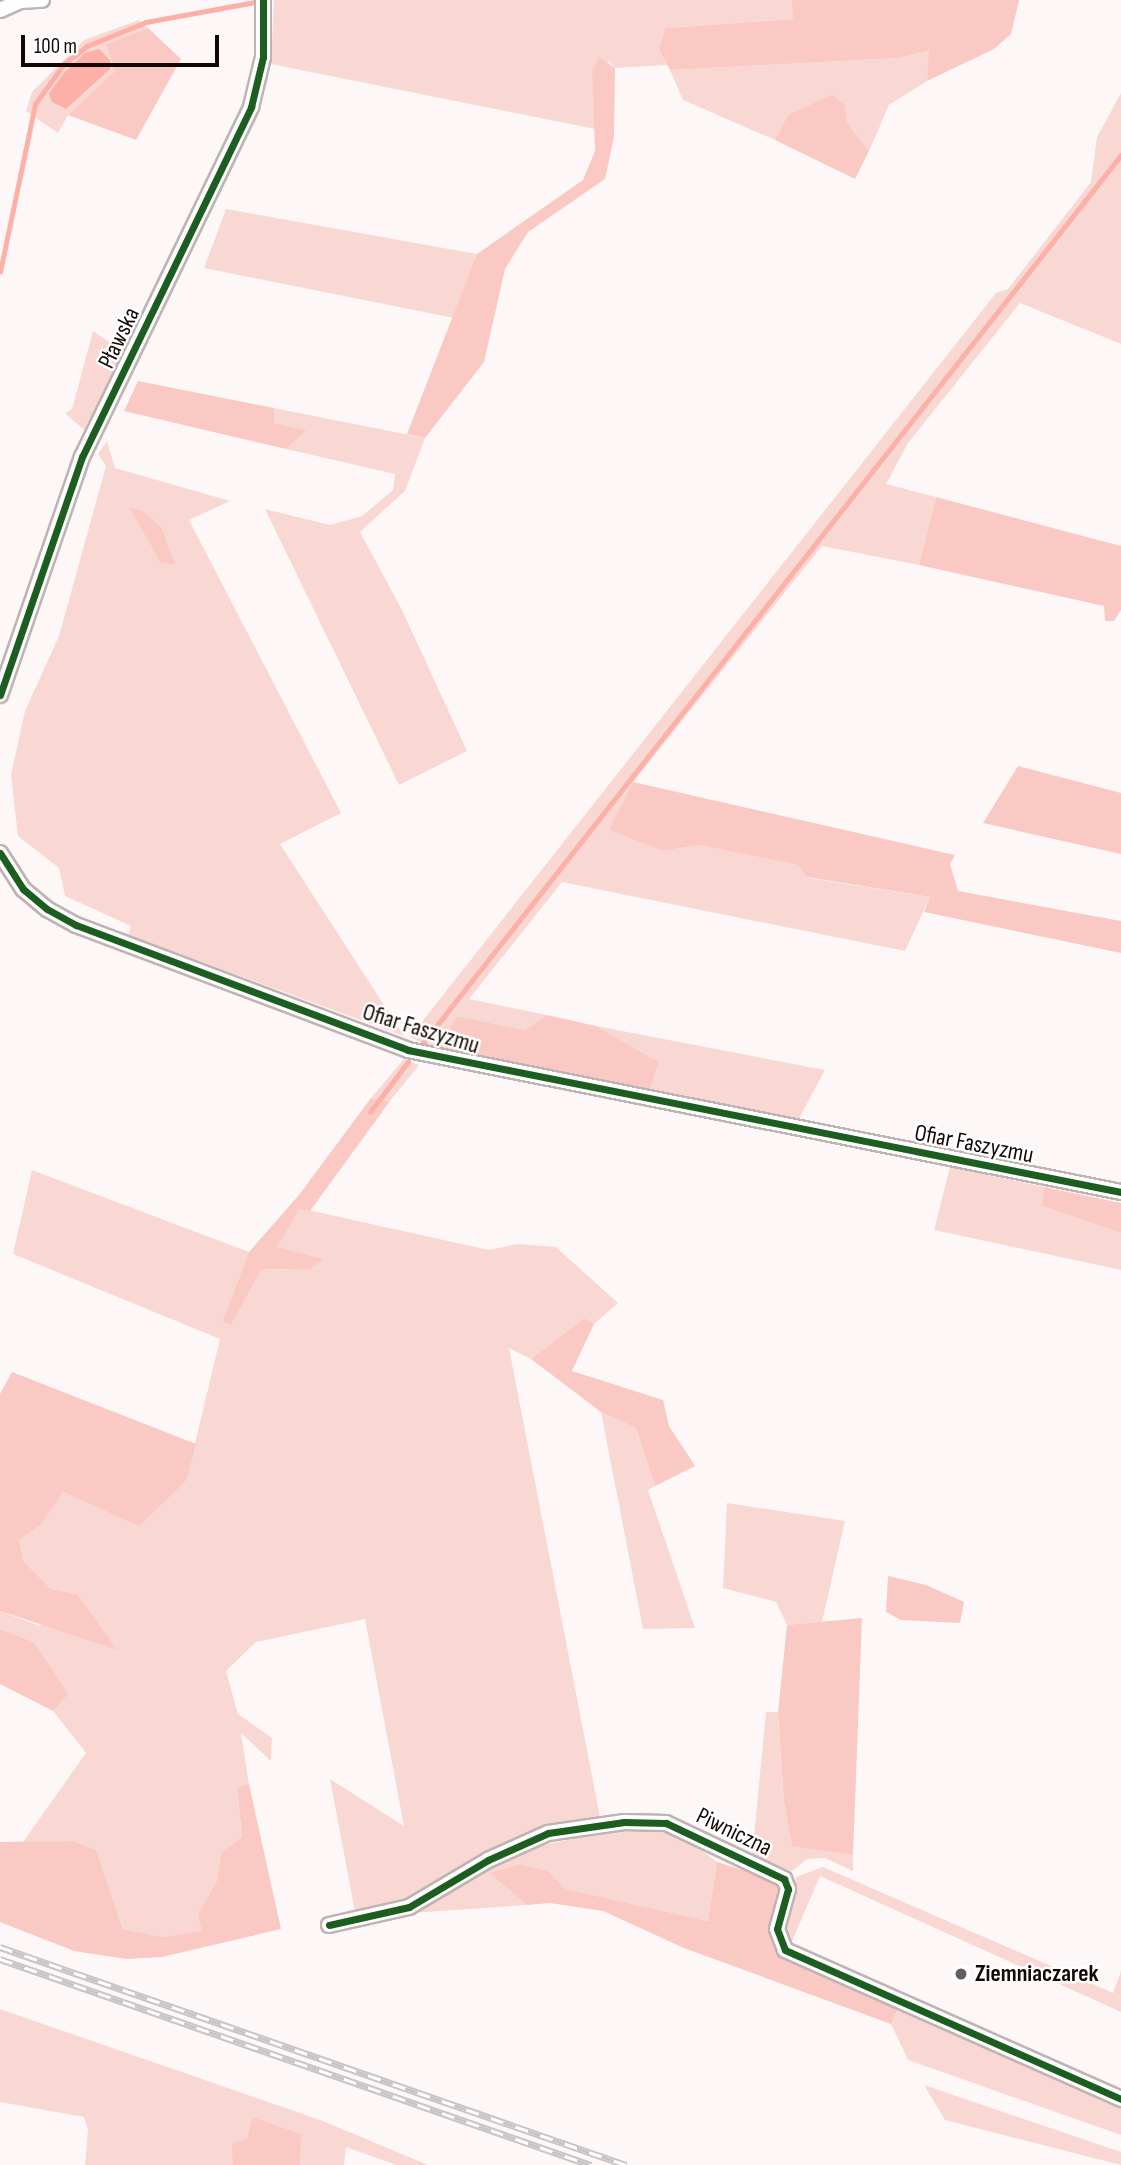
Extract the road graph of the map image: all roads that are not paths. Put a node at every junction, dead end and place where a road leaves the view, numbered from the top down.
1 (42, 0) edge
2 (263, 0) edge
3 (0, 10) edge
4 (0, 695) edge
5 (0, 853) edge
6 (1121, 1192) edge
7 (329, 1925) dead end
8 (1121, 2099) edge

1 - 3 street
2 - 4 street, Pławska
5 - 6 street, Ofiar Faszyzmu
7 - 8 street, Piwniczna

